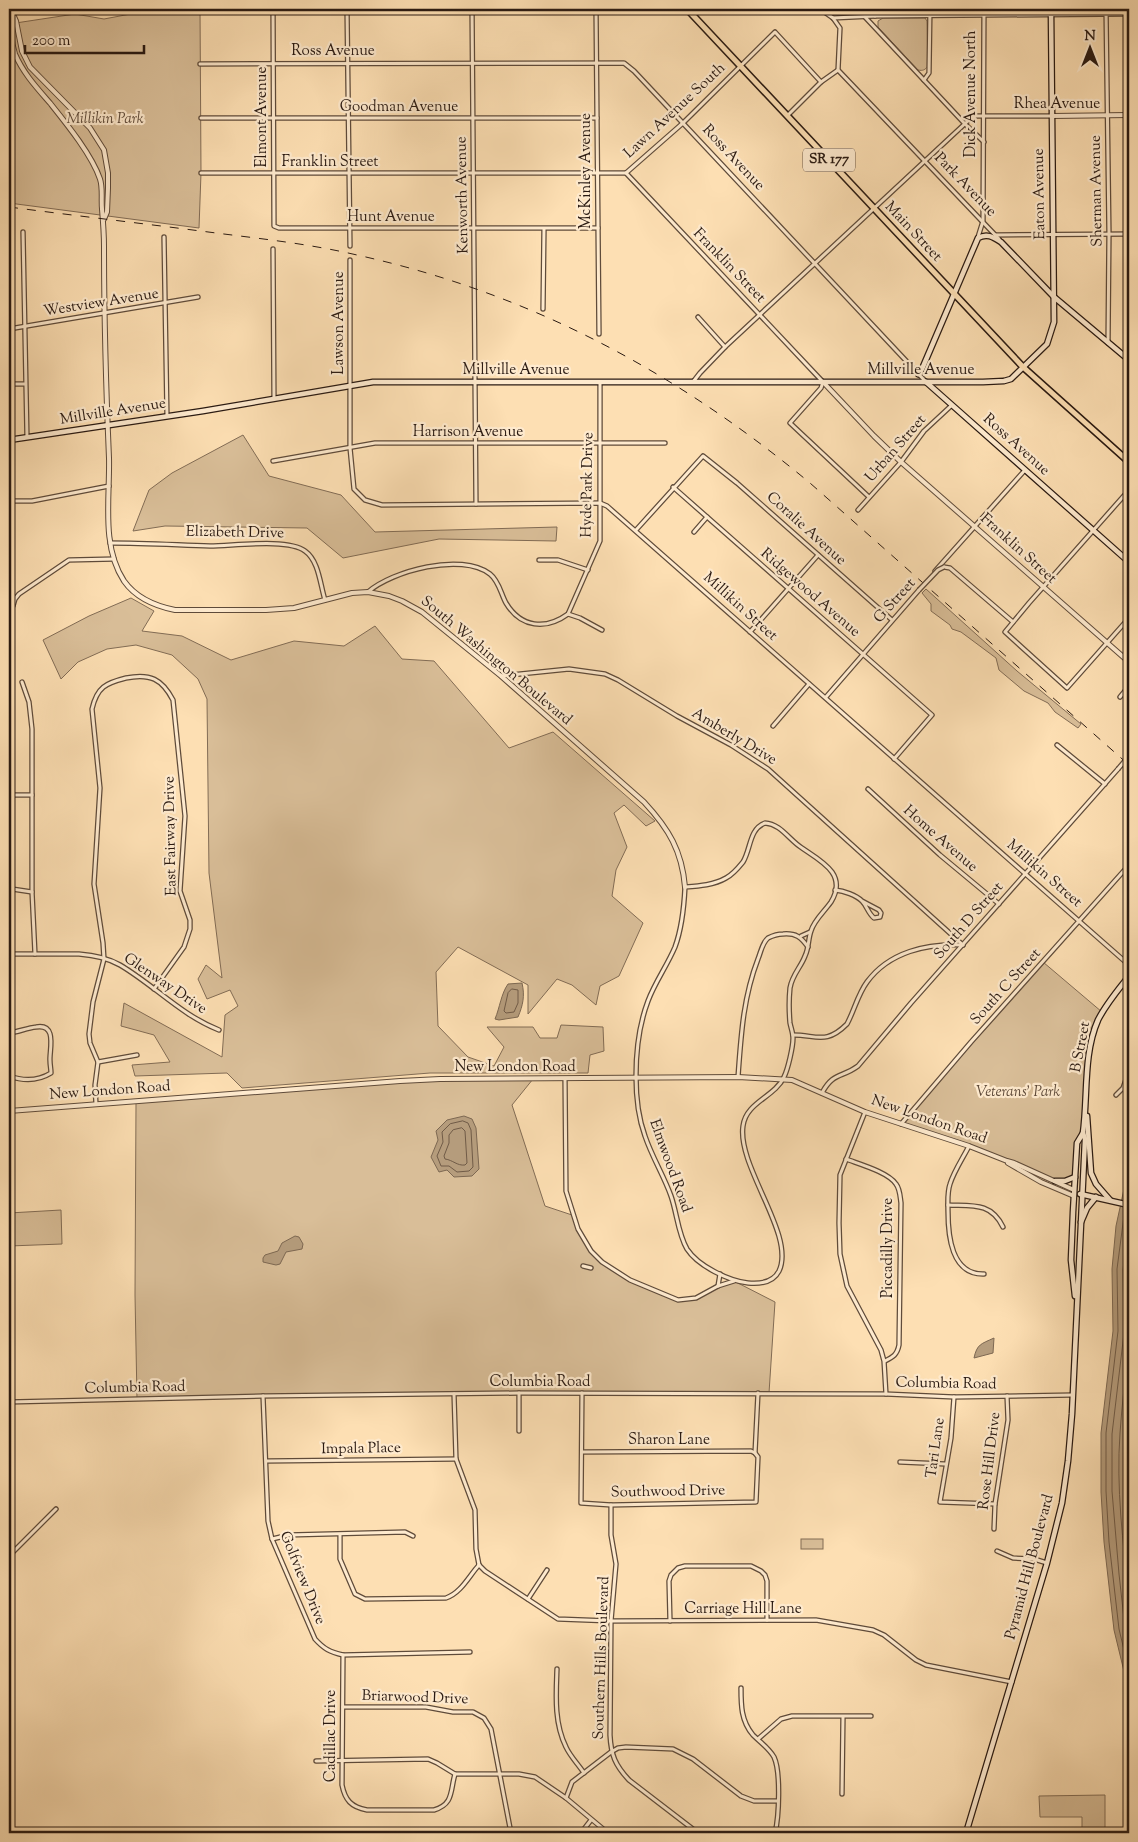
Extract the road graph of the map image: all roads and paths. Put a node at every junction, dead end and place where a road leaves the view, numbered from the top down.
1 (11, 9) edge
2 (273, 9) edge
3 (347, 9) edge
4 (472, 9) edge
5 (596, 9) edge
6 (687, 9) edge
7 (820, 9) edge
8 (875, 9) edge
9 (930, 9) edge
10 (984, 9) edge
11 (1051, 9) edge
12 (1106, 9) edge
13 (1106, 14) junction
14 (1129, 14) edge
15 (1052, 15) junction
16 (865, 16) junction
17 (875, 16) junction
18 (930, 16) junction
19 (984, 16) junction
20 (832, 18) junction
21 (596, 62) junction
22 (348, 63) junction
23 (473, 63) junction
24 (200, 64) dead end
25 (274, 64) junction
26 (739, 66) junction
27 (838, 70) junction
28 (924, 80) junction
29 (821, 82) junction
30 (788, 115) junction
31 (1129, 115) edge
32 (984, 116) junction
33 (1052, 116) junction
34 (1107, 116) junction
35 (201, 118) dead end
36 (274, 118) junction
37 (349, 118) junction
38 (474, 118) junction
39 (597, 118) junction
40 (683, 123) junction
41 (965, 124) junction
42 (984, 142) junction
43 (925, 161) junction
44 (201, 173) dead end
45 (273, 173) junction
46 (348, 173) junction
47 (474, 173) junction
48 (598, 173) junction
49 (626, 173) junction
50 (875, 209) junction
51 (104, 219) junction
52 (983, 221) junction
53 (274, 226) joint
54 (350, 228) junction
55 (598, 228) junction
56 (475, 229) junction
57 (544, 229) junction
58 (23, 232) dead end
59 (995, 234) junction
60 (1053, 234) junction
61 (1109, 234) junction
62 (1129, 234) edge
63 (164, 238) dead end
64 (978, 238) junction
65 (1001, 242) junction
66 (350, 246) dead end
67 (273, 249) dead end
68 (350, 260) dead end
69 (815, 264) junction
70 (954, 294) junction
71 (198, 297) dead end
72 (1054, 297) junction
73 (166, 303) junction
74 (543, 309) dead end
75 (104, 314) junction
76 (760, 316) junction
77 (698, 317) dead end
78 (24, 327) junction
79 (9, 329) edge
80 (598, 334) dead end
81 (1108, 343) junction
82 (725, 347) junction
83 (1129, 360) edge
84 (1023, 367) junction
85 (918, 374) junction
86 (476, 382) junction
87 (600, 382) junction
88 (693, 382) junction
89 (823, 382) junction
90 (926, 382) junction
91 (9, 384) edge
92 (25, 384) junction
93 (350, 386) junction
94 (274, 398) junction
95 (952, 405) junction
96 (167, 416) junction
97 (107, 425) junction
98 (27, 438) junction
99 (9, 440) edge
100 (476, 443) junction
101 (600, 443) junction
102 (665, 443) dead end
103 (350, 448) junction
104 (273, 461) dead end
105 (901, 462) junction
106 (1129, 462) edge
107 (1025, 470) junction
108 (109, 486) junction
109 (673, 487) junction
110 (1129, 490) edge
111 (869, 497) junction
112 (9, 501) edge
113 (600, 503) junction
114 (476, 504) junction
115 (858, 510) dead end
116 (707, 518) junction
117 (975, 527) junction
118 (636, 530) junction
119 (1094, 531) junction
120 (694, 532) dead end
121 (110, 543) junction
122 (818, 555) junction
123 (114, 559) junction
124 (538, 560) dead end
125 (1129, 562) edge
126 (588, 570) junction
127 (930, 576) dead end
128 (1044, 587) junction
129 (788, 589) junction
130 (368, 592) junction
131 (324, 600) junction
132 (13, 606) dead end
133 (568, 614) junction
134 (1129, 618) edge
135 (892, 620) junction
136 (1014, 622) junction
137 (602, 630) dead end
138 (750, 632) junction
139 (1108, 643) junction
140 (862, 654) junction
141 (1129, 662) edge
142 (501, 676) junction
143 (22, 682) dead end
144 (809, 684) junction
145 (1129, 686) edge
146 (826, 697) junction
147 (1120, 697) dead end
148 (773, 726) dead end
149 (1057, 745) dead end
150 (1129, 756) edge
151 (894, 759) junction
152 (1105, 784) junction
153 (868, 789) dead end
154 (9, 795) edge
155 (32, 795) junction
156 (1129, 865) edge
157 (1026, 873) junction
158 (9, 887) edge
159 (685, 887) junction
160 (836, 890) junction
161 (32, 892) junction
162 (862, 901) junction
163 (999, 904) junction
164 (1080, 921) junction
165 (810, 932) junction
166 (801, 936) junction
167 (964, 945) junction
168 (808, 947) junction
169 (9, 954) edge
170 (35, 954) junction
171 (104, 959) junction
172 (1129, 965) edge
173 (1129, 976) edge
174 (154, 989) junction
175 (219, 1030) dead end
176 (9, 1033) edge
177 (793, 1035) junction
178 (137, 1055) dead end
179 (98, 1062) junction
180 (1129, 1071) edge
181 (9, 1076) edge
182 (738, 1077) junction
183 (636, 1078) junction
184 (784, 1078) junction
185 (565, 1079) junction
186 (822, 1093) junction
187 (1116, 1095) dead end
188 (96, 1104) junction
189 (9, 1110) edge
190 (1086, 1110) junction
191 (865, 1112) junction
192 (900, 1125) junction
193 (1083, 1132) junction
194 (969, 1146) junction
195 (846, 1159) junction
196 (1006, 1161) junction
197 (1075, 1176) junction
198 (1055, 1181) junction
199 (1074, 1190) junction
200 (1082, 1194) junction
201 (1074, 1196) junction
202 (1096, 1197) junction
203 (1110, 1200) junction
204 (948, 1205) junction
205 (1129, 1205) edge
206 (1003, 1226) dead end
207 (1080, 1226) junction
208 (583, 1266) dead end
209 (591, 1268) dead end
210 (720, 1274) junction
211 (984, 1274) dead end
212 (734, 1281) junction
213 (718, 1286) junction
214 (1076, 1300) junction
215 (884, 1361) junction
216 (519, 1393) junction
217 (582, 1393) junction
218 (758, 1393) junction
219 (454, 1394) junction
220 (886, 1394) junction
221 (1072, 1395) junction
222 (263, 1396) junction
223 (1007, 1396) junction
224 (954, 1397) junction
225 (9, 1402) edge
226 (519, 1430) dead end
227 (582, 1452) junction
228 (755, 1453) junction
229 (456, 1459) junction
230 (267, 1461) junction
231 (900, 1462) dead end
232 (945, 1464) junction
233 (611, 1504) junction
234 (995, 1504) junction
235 (56, 1510) dead end
236 (994, 1529) dead end
237 (340, 1535) junction
238 (413, 1536) dead end
239 (272, 1538) junction
240 (997, 1551) dead end
241 (9, 1556) edge
242 (1047, 1563) junction
243 (479, 1564) junction
244 (546, 1570) dead end
245 (528, 1599) junction
246 (767, 1620) junction
247 (611, 1621) junction
248 (670, 1621) junction
249 (470, 1652) dead end
250 (343, 1655) junction
251 (557, 1669) dead end
252 (1012, 1682) junction
253 (741, 1688) dead end
254 (343, 1707) junction
255 (871, 1716) dead end
256 (843, 1717) junction
257 (758, 1739) junction
258 (611, 1752) junction
259 (316, 1761) dead end
260 (342, 1761) junction
261 (584, 1772) junction
262 (455, 1774) junction
263 (500, 1774) junction
264 (842, 1794) dead end
265 (566, 1798) junction
266 (777, 1801) junction
267 (591, 1820) junction
268 (511, 1833) edge
269 (581, 1833) edge
270 (608, 1833) edge
271 (698, 1833) edge
272 (775, 1833) edge
273 (966, 1833) edge

1 - 51 street
1 - 51 street
2 - 25 street, Elmont Avenue
3 - 22 street
4 - 23 street, Kenworth Avenue
5 - 21 street, McKinley Avenue
6 - 26 main road, Main Street / SR 177
7 - 20 street
8 - 17 street
9 - 18 street
10 - 19 street, Dick Avenue North
11 - 15 main road, Eaton Avenue
12 - 13 street, Sherman Avenue
13 - 14 street
13 - 15 street
13 - 34 street, Sherman Avenue
15 - 19 street
15 - 33 main road, Eaton Avenue
16 - 17 street
16 - 20 street
16 - 28 street
17 - 18 street
18 - 19 street
18 - 28 street
19 - 32 street, Dick Avenue North
20 - 27 street
21 - 23 street, Ross Avenue
21 - 39 street, McKinley Avenue
21 - 40 street, Ross Avenue
22 - 23 street, Ross Avenue
22 - 25 street, Ross Avenue
22 - 37 street
23 - 38 street, Kenworth Avenue
24 - 25 street, Ross Avenue
25 - 36 street, Elmont Avenue
26 - 29 street, Lawn Avenue South
26 - 30 main road, Main Street / SR 177
26 - 40 street, Lawn Avenue South
27 - 29 street
27 - 43 street, Park Avenue
28 - 41 street
29 - 30 street
30 - 50 main road, Main Street / SR 177
31 - 34 street, Rhea Avenue
32 - 33 street, Rhea Avenue
32 - 41 street
32 - 42 street, Dick Avenue North
33 - 34 street, Rhea Avenue
33 - 60 main road, Eaton Avenue
34 - 61 street, Sherman Avenue
35 - 36 street, Goodman Avenue
36 - 37 street, Goodman Avenue
36 - 45 street, Elmont Avenue
37 - 38 street, Goodman Avenue
37 - 46 street
38 - 39 street, Goodman Avenue
38 - 47 street, Kenworth Avenue
39 - 48 street, McKinley Avenue
40 - 49 street, Lawn Avenue South
40 - 69 street, Ross Avenue
41 - 42 street
41 - 43 street
42 - 52 street, Dick Avenue North
43 - 50 street
43 - 52 street, Park Avenue
44 - 45 street, Franklin Street
45 - 46 street, Franklin Street
45 - 53 street, Elmont Avenue
46 - 47 street, Franklin Street
46 - 54 street
47 - 48 street, Franklin Street
47 - 56 street, Kenworth Avenue
48 - 49 street, Franklin Street
48 - 55 street, McKinley Avenue
49 - 76 street, Franklin Street
50 - 69 street
50 - 70 main road, Main Street / SR 177
51 - 75 street, South Washington Boulevard
52 - 59 street, Park Avenue
52 - 64 street, Dick Avenue North
53 - 54 street, Hunt Avenue
54 - 56 street, Hunt Avenue
54 - 66 street
55 - 57 street, Hunt Avenue
55 - 80 street, McKinley Avenue
56 - 57 street, Hunt Avenue
56 - 86 street, Kenworth Avenue
57 - 74 street
58 - 78 street
59 - 60 street
59 - 65 street, Park Avenue
60 - 61 street
60 - 72 main road, Eaton Avenue
61 - 62 street
61 - 81 street, Sherman Avenue
63 - 73 street
64 - 65 main road
64 - 70 main road, Dick Avenue North
65 - 72 main road, Park Avenue
67 - 94 street
68 - 93 street, Lawson Avenue
69 - 76 street
69 - 85 street, Ross Avenue
70 - 84 main road, Main Street / SR 177
70 - 85 main road, Dick Avenue North
71 - 73 street, Westview Avenue
72 - 81 main road, Park Avenue
72 - 84 main road, Eaton Avenue
73 - 75 street, Westview Avenue
73 - 96 street
75 - 78 street, Westview Avenue
75 - 97 street, South Washington Boulevard
76 - 82 street
76 - 89 street, Franklin Street
77 - 82 street
78 - 79 street, Westview Avenue
78 - 92 street
81 - 83 main road, Park Avenue
82 - 88 street
84 - 90 main road, Millville Avenue
84 - 106 main road, Main Street
85 - 90 street, Ross Avenue
86 - 87 main road, Millville Avenue
86 - 93 main road, Millville Avenue
86 - 100 street, Kenworth Avenue
87 - 88 main road, Millville Avenue
87 - 101 street, Hyde Park Drive
88 - 89 main road, Millville Avenue
89 - 90 main road, Millville Avenue
89 - 105 street, Franklin Street
89 - 111 street
90 - 95 main road, Ross Avenue
91 - 92 street
92 - 98 street
93 - 94 main road, Millville Avenue
93 - 103 street
94 - 96 main road, Millville Avenue
95 - 105 street, Urban Street
95 - 107 main road, Ross Avenue
96 - 97 main road, Millville Avenue
97 - 98 main road, Millville Avenue
97 - 108 street, South Washington Boulevard
98 - 99 main road, Millville Avenue
100 - 101 street, Harrison Avenue
100 - 103 street, Harrison Avenue
100 - 114 street, Kenworth Avenue
101 - 102 street, Harrison Avenue
101 - 113 street, Hyde Park Drive
103 - 104 street, Harrison Avenue
103 - 114 street
105 - 111 street, Urban Street
105 - 117 street, Franklin Street
107 - 117 street, G Street
107 - 119 main road, Ross Avenue
108 - 112 street
108 - 121 street, South Washington Boulevard
109 - 116 street, Ridgewood Avenue
109 - 118 street
109 - 122 street, Coralie Avenue
110 - 119 street
111 - 115 street, Urban Street
113 - 114 street
113 - 118 street, Millikin Street
113 - 126 street, Hyde Park Drive
116 - 120 street
116 - 129 street, Ridgewood Avenue
117 - 127 street, G Street
117 - 128 street, Franklin Street
118 - 138 street, Millikin Street
119 - 125 main road, Ross Avenue
119 - 128 street
121 - 123 street, South Washington Boulevard
121 - 131 street, Elizabeth Drive
122 - 129 street
122 - 135 street, Coralie Avenue
123 - 131 street, South Washington Boulevard
123 - 132 street
124 - 126 street
126 - 133 street, Hyde Park Drive
128 - 136 street
128 - 139 street, Franklin Street
129 - 138 street
129 - 140 street, Ridgewood Avenue
130 - 131 street, South Washington Boulevard
130 - 133 street
130 - 142 street, South Washington Boulevard
133 - 137 street
134 - 139 street
135 - 136 street, G Street, bridge
135 - 140 street, G Street
136 - 139 street
138 - 144 street, Millikin Street
139 - 141 street, Franklin Street
140 - 146 street, G Street
140 - 151 street, Ridgewood Avenue
142 - 159 street, South Washington Boulevard
142 - 167 street, Amberly Drive
143 - 155 street
144 - 146 street, Millikin Street
144 - 148 street
145 - 147 street
146 - 151 street, Millikin Street
149 - 152 street
150 - 152 street, South D Street, bridge
151 - 157 street, Millikin Street
152 - 157 street, South D Street
153 - 163 street, Home Avenue
154 - 155 street
155 - 161 street
156 - 164 street, South C Street
157 - 163 street, South D Street
157 - 164 street, Millikin Street
158 - 161 street
159 - 160 street
159 - 183 street, South Washington Boulevard
160 - 162 street
160 - 165 street
161 - 170 street
162 - 162 street
163 - 167 street, South D Street
164 - 172 street, Millikin Street
164 - 192 street, South C Street
165 - 166 street
165 - 168 street
166 - 168 street
166 - 182 street
167 - 177 street
167 - 186 street, South D Street
168 - 177 street
169 - 170 street, Glenway Drive
170 - 171 street, Glenway Drive
171 - 174 street, Glenway Drive
171 - 174 street, East Fairway Drive
171 - 179 street
173 - 190 main road, B Street
174 - 175 street, Glenway Drive
176 - 181 street
177 - 184 street
178 - 179 street
179 - 188 street
180 - 187 street
182 - 183 street, New London Road
182 - 184 street, New London Road
183 - 185 street, New London Road
183 - 210 street, Elmwood Road
184 - 186 street, New London Road
184 - 212 street
185 - 188 street, New London Road
185 - 213 street
186 - 191 street, New London Road
188 - 189 street, New London Road
190 - 193 main road, B Street
190 - 203 main road
191 - 192 street, New London Road
191 - 195 street
192 - 194 street, New London Road
193 - 197 main road, B Street
193 - 200 main road, B Street
194 - 196 street, New London Road
194 - 204 street
195 - 215 street
195 - 215 street, Piccadilly Drive
196 - 198 street, New London Road
196 - 201 street, New London Road
197 - 198 main road
197 - 199 main road, B Street
198 - 199 street, New London Road
199 - 200 main road, New London Road
199 - 201 main road, Pyramid Hill Boulevard
200 - 201 main road
200 - 202 main road
200 - 207 main road, Pyramid Hill Boulevard
201 - 214 main road, Pyramid Hill Boulevard
202 - 203 main road
202 - 207 main road
203 - 205 main road
204 - 206 street
204 - 211 street
207 - 214 main road, Pyramid Hill Boulevard
208 - 209 street
210 - 212 street, Elmwood Road
210 - 213 street
212 - 213 street
214 - 221 main road, Pyramid Hill Boulevard
215 - 220 street
216 - 217 street, Columbia Road
216 - 219 street, Columbia Road
216 - 226 street
217 - 218 street, Columbia Road
217 - 227 street
218 - 220 street, Columbia Road
218 - 228 street
219 - 222 street, Columbia Road
219 - 229 street
220 - 224 street, Columbia Road
221 - 223 street, Columbia Road
221 - 242 main road, Pyramid Hill Boulevard
222 - 225 street, Columbia Road
222 - 230 street, Golfview Drive
223 - 224 street, Columbia Road
223 - 234 street, Rose Hill Drive
224 - 232 street, Tari Lane
227 - 228 street, Sharon Lane
227 - 233 street, Southwood Drive
228 - 233 street, Southwood Drive
229 - 230 street, Impala Place
229 - 243 street
230 - 239 street, Golfview Drive
231 - 232 street
232 - 234 street, Tari Lane
233 - 247 street, Southern Hills Boulevard
234 - 236 street, Rose Hill Drive
235 - 241 street
237 - 238 street
237 - 239 street
237 - 243 street
239 - 250 street, Golfview Drive
240 - 242 street
242 - 252 main road, Pyramid Hill Boulevard
243 - 245 street, Carriage Hill Lane
244 - 245 street
245 - 247 street, Carriage Hill Lane
246 - 248 street, Carriage Hill Lane
246 - 248 street
246 - 252 street, Carriage Hill Lane
247 - 248 street, Carriage Hill Lane
247 - 258 street, Southern Hills Boulevard
249 - 250 street, Golfview Drive
250 - 254 street, Cadillac Drive
251 - 261 street
252 - 273 main road, Pyramid Hill Boulevard
253 - 257 street
254 - 260 street, Cadillac Drive
254 - 263 street, Briarwood Drive
255 - 256 street
256 - 257 street
256 - 264 street
257 - 266 street
258 - 261 street
258 - 266 street
258 - 271 street, Southern Hills Boulevard
259 - 260 street
260 - 262 street
260 - 262 street, Cadillac Drive
261 - 265 street
262 - 263 street
263 - 265 street
263 - 268 street, Briarwood Drive
265 - 267 street
266 - 272 street
267 - 269 street
267 - 270 street

